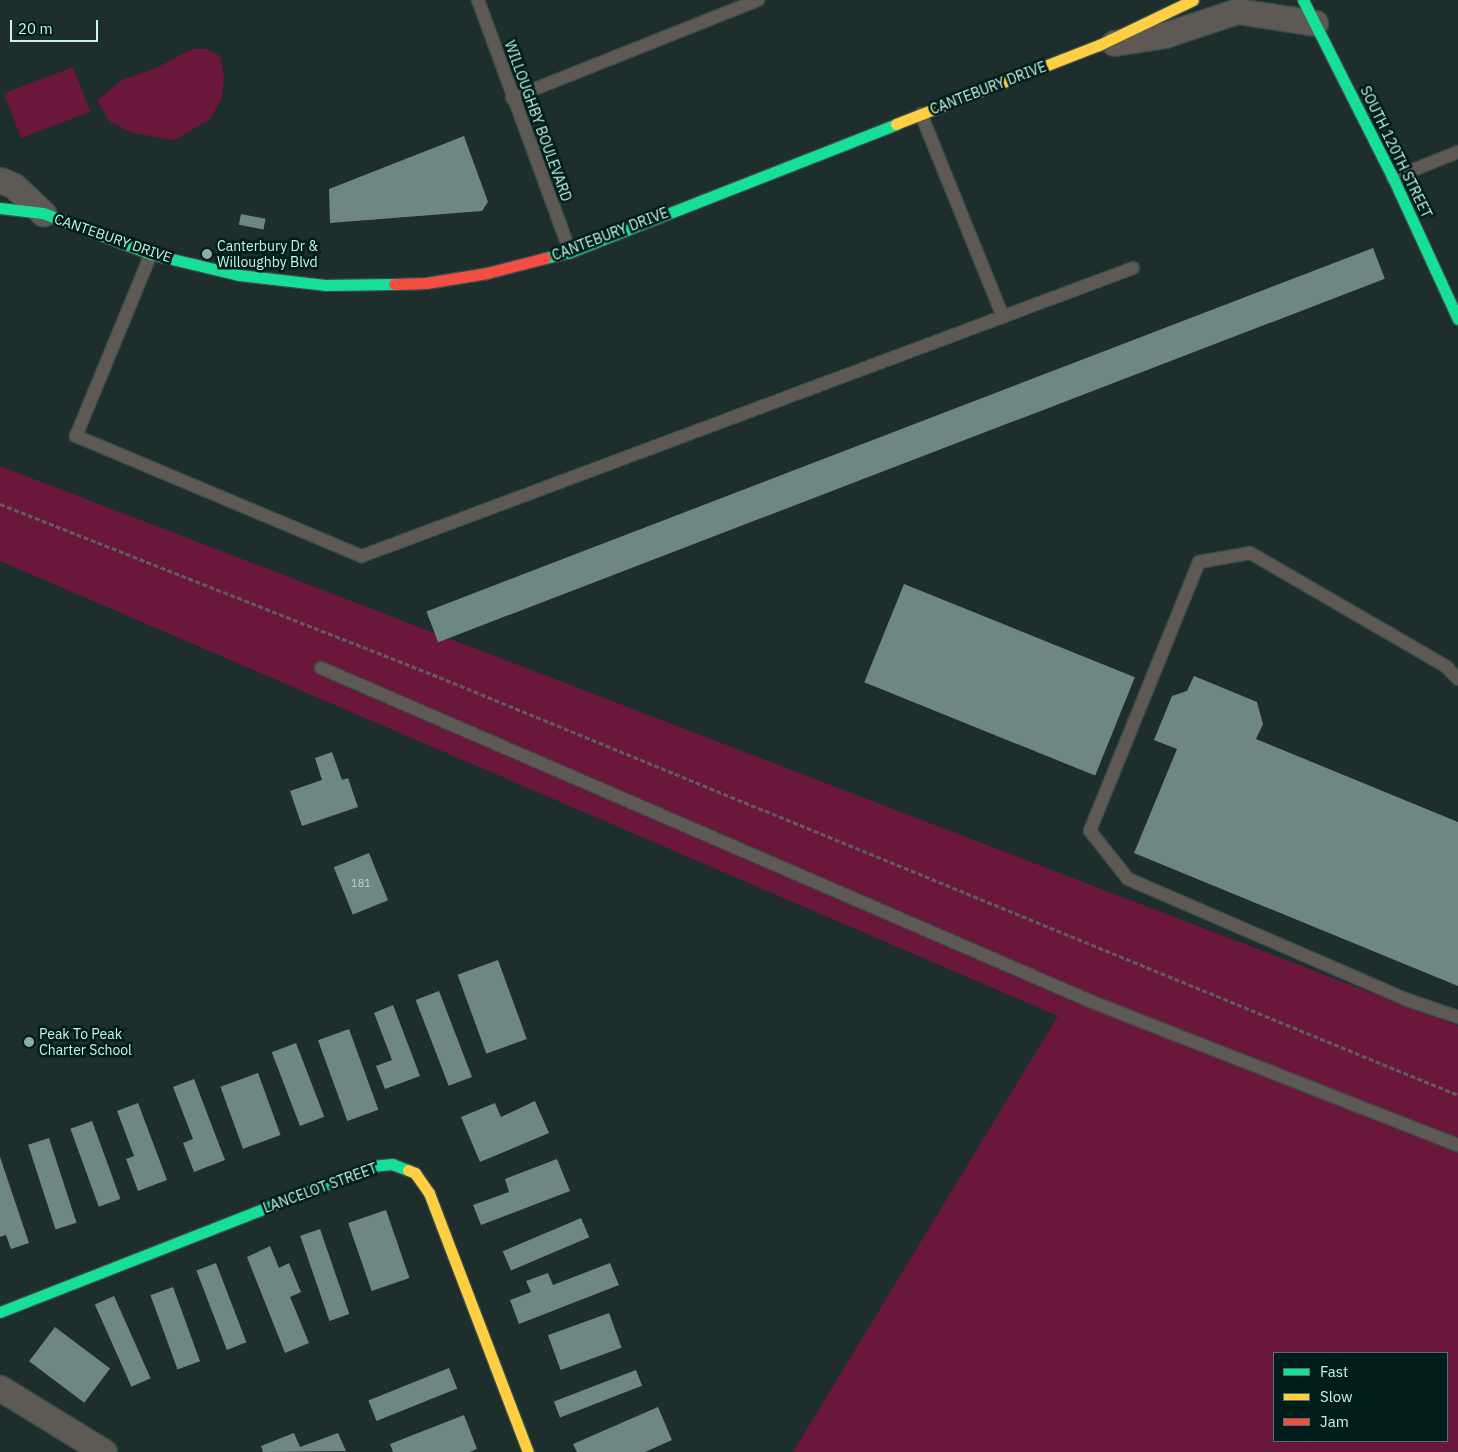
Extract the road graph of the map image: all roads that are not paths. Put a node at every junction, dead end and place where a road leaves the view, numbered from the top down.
1 (478, 0) edge
2 (758, 0) edge
3 (1193, 0) edge
4 (1303, 0) edge
5 (1314, 23) junction
6 (1099, 45) junction
7 (512, 98) junction
8 (921, 114) junction
9 (1458, 152) edge
10 (1393, 178) junction
11 (0, 180) edge
12 (0, 208) edge
13 (43, 213) junction
14 (570, 252) junction
15 (151, 254) junction
16 (1133, 268) dead end
17 (1452, 289) edge
18 (1003, 317) junction
19 (1458, 319) edge
20 (321, 668) dead end
21 (1458, 679) edge
22 (1458, 1017) edge
23 (1458, 1145) edge
24 (0, 1312) edge
25 (0, 1388) edge
26 (104, 1452) edge
27 (528, 1452) edge

1 - 7 lane, WILLOUGHBY BOULEVARD
2 - 7 lane
3 - 6 street, CANTEBURY DRIVE
4 - 5 street, SOUTH 120TH STREET
5 - 6 street, CANTEBURY DRIVE
5 - 10 street, SOUTH 120TH STREET
6 - 8 street, CANTEBURY DRIVE
7 - 14 lane, WILLOUGHBY BOULEVARD
8 - 14 street, CANTEBURY DRIVE
8 - 18 lane
9 - 10 lane
10 - 17 street, SOUTH 120TH STREET
11 - 13 street, CANTEBURY DRIVE
12 - 13 street, CANTEBURY DRIVE
13 - 15 street, CANTEBURY DRIVE
14 - 15 street, CANTEBURY DRIVE
15 - 18 lane
16 - 18 lane
17 - 19 street, SOUTH 120TH STREET
20 - 23 lane
21 - 22 lane
24 - 27 street, LANCELOT STREET
25 - 26 street

